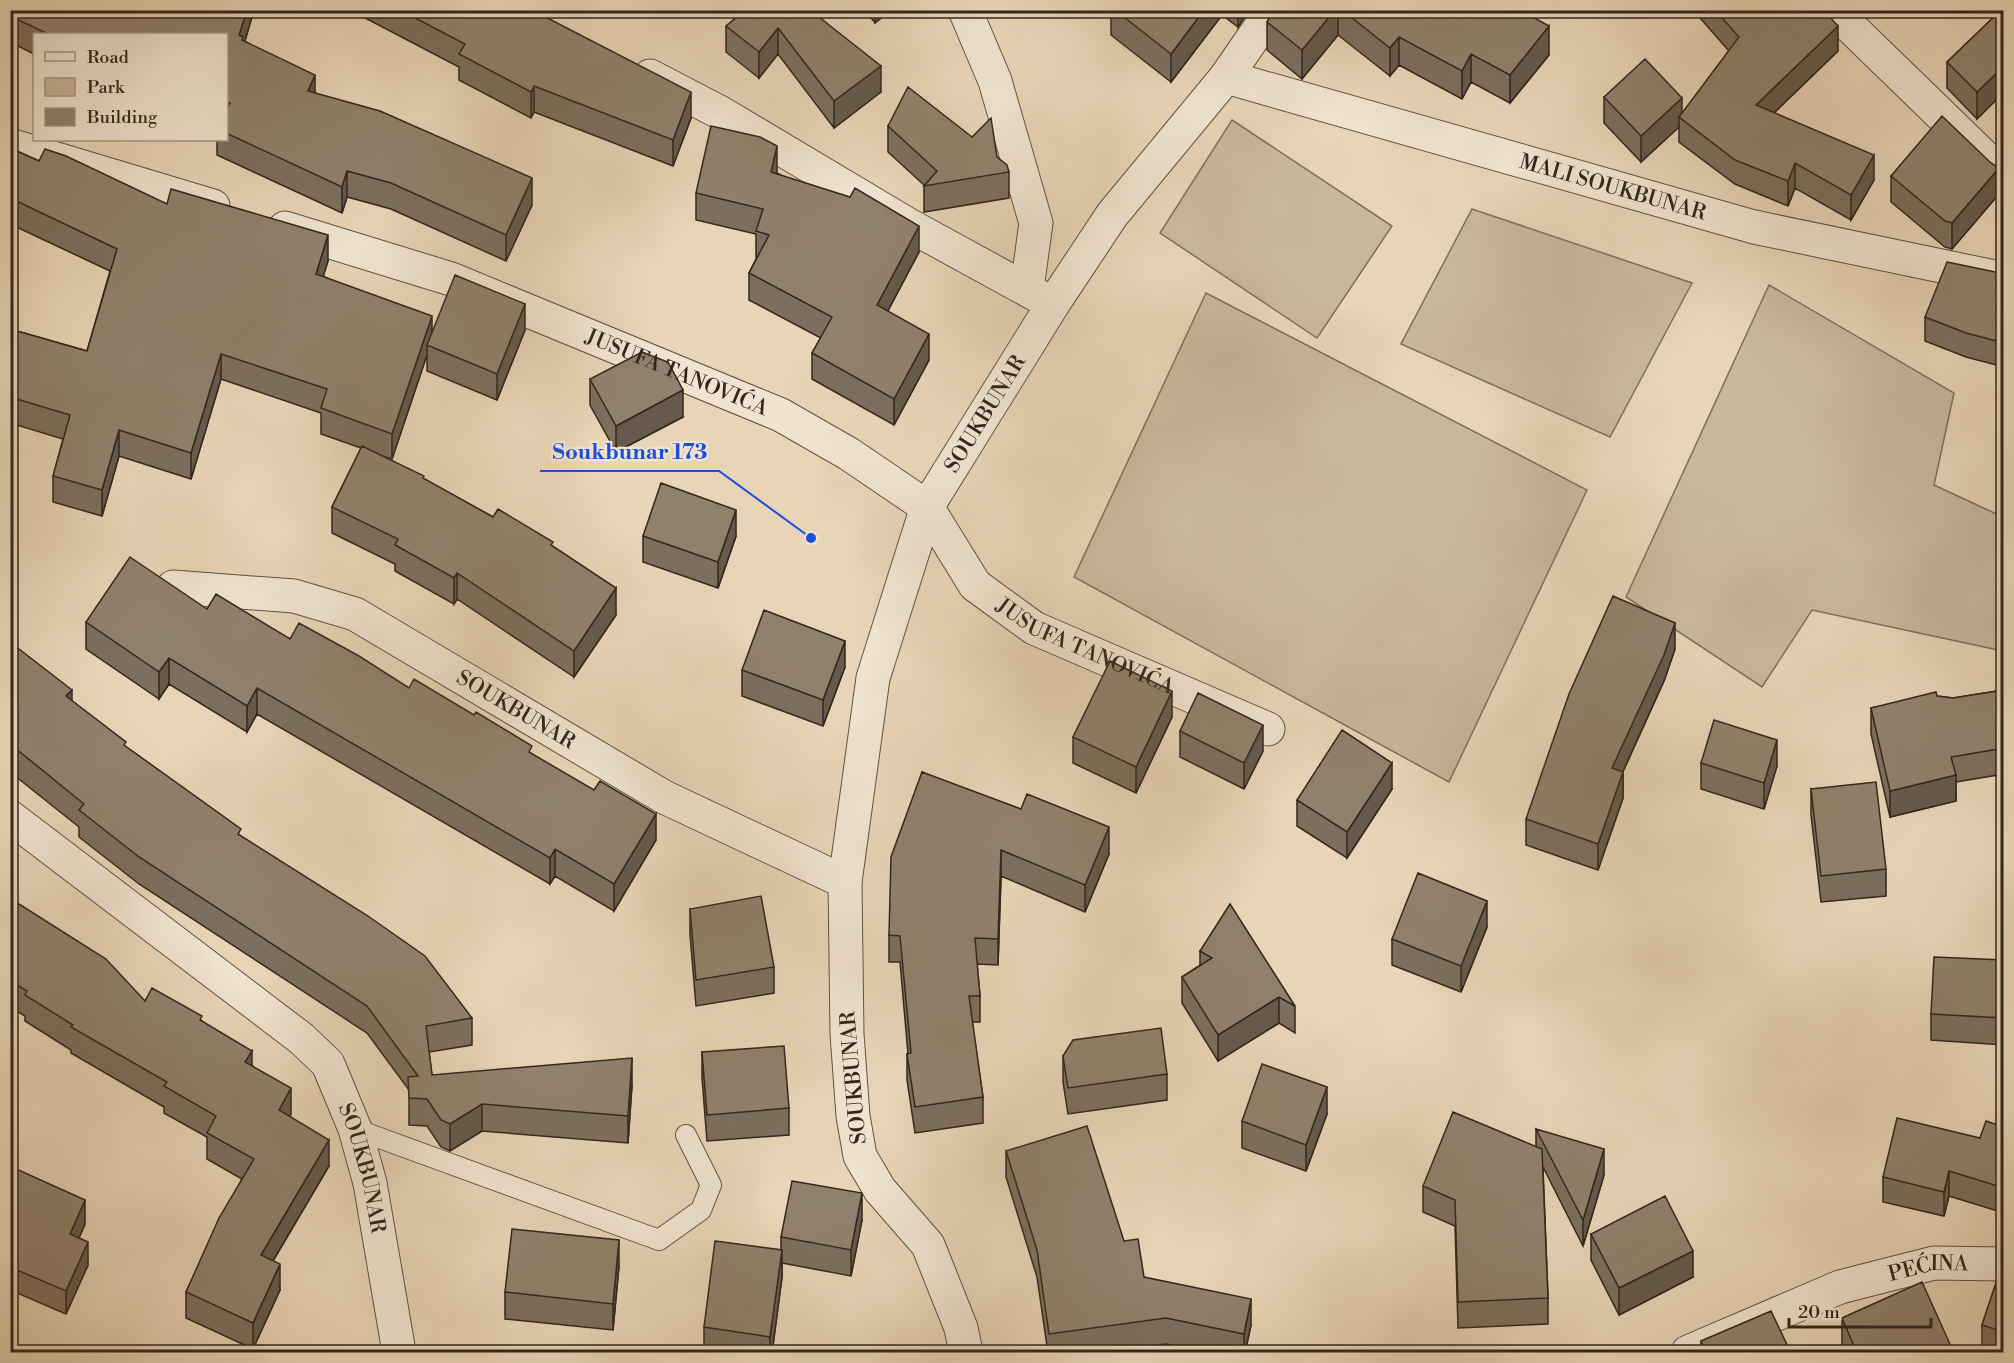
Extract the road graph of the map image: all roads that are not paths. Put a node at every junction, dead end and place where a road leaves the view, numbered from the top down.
1 (965, 10) edge
2 (1272, 10) edge
3 (1833, 10) edge
4 (627, 64) edge
5 (1226, 77) junction
6 (10, 145) edge
7 (2002, 172) edge
8 (2004, 279) edge
9 (1040, 296) junction
10 (927, 507) junction
11 (173, 587) edge
12 (1268, 729) dead end
13 (10, 817) edge
14 (845, 882) junction
15 (355, 1130) junction
16 (686, 1135) dead end
17 (2004, 1264) edge
18 (399, 1353) edge
19 (966, 1353) edge
20 (1688, 1353) edge

1 - 9 street
2 - 5 street, SOUKBUNAR
3 - 7 street
4 - 9 street
5 - 8 street, MALI SOUKBUNAR
5 - 9 street, SOUKBUNAR
6 - 10 street, JUSUFA TANOVIĆA
9 - 10 street, SOUKBUNAR
10 - 12 street, JUSUFA TANOVIĆA
10 - 14 street, SOUKBUNAR
11 - 14 street, SOUKBUNAR
13 - 15 street, SOUKBUNAR
14 - 19 street, SOUKBUNAR
15 - 16 lane
15 - 18 street, SOUKBUNAR
17 - 20 street, PEĆINA

